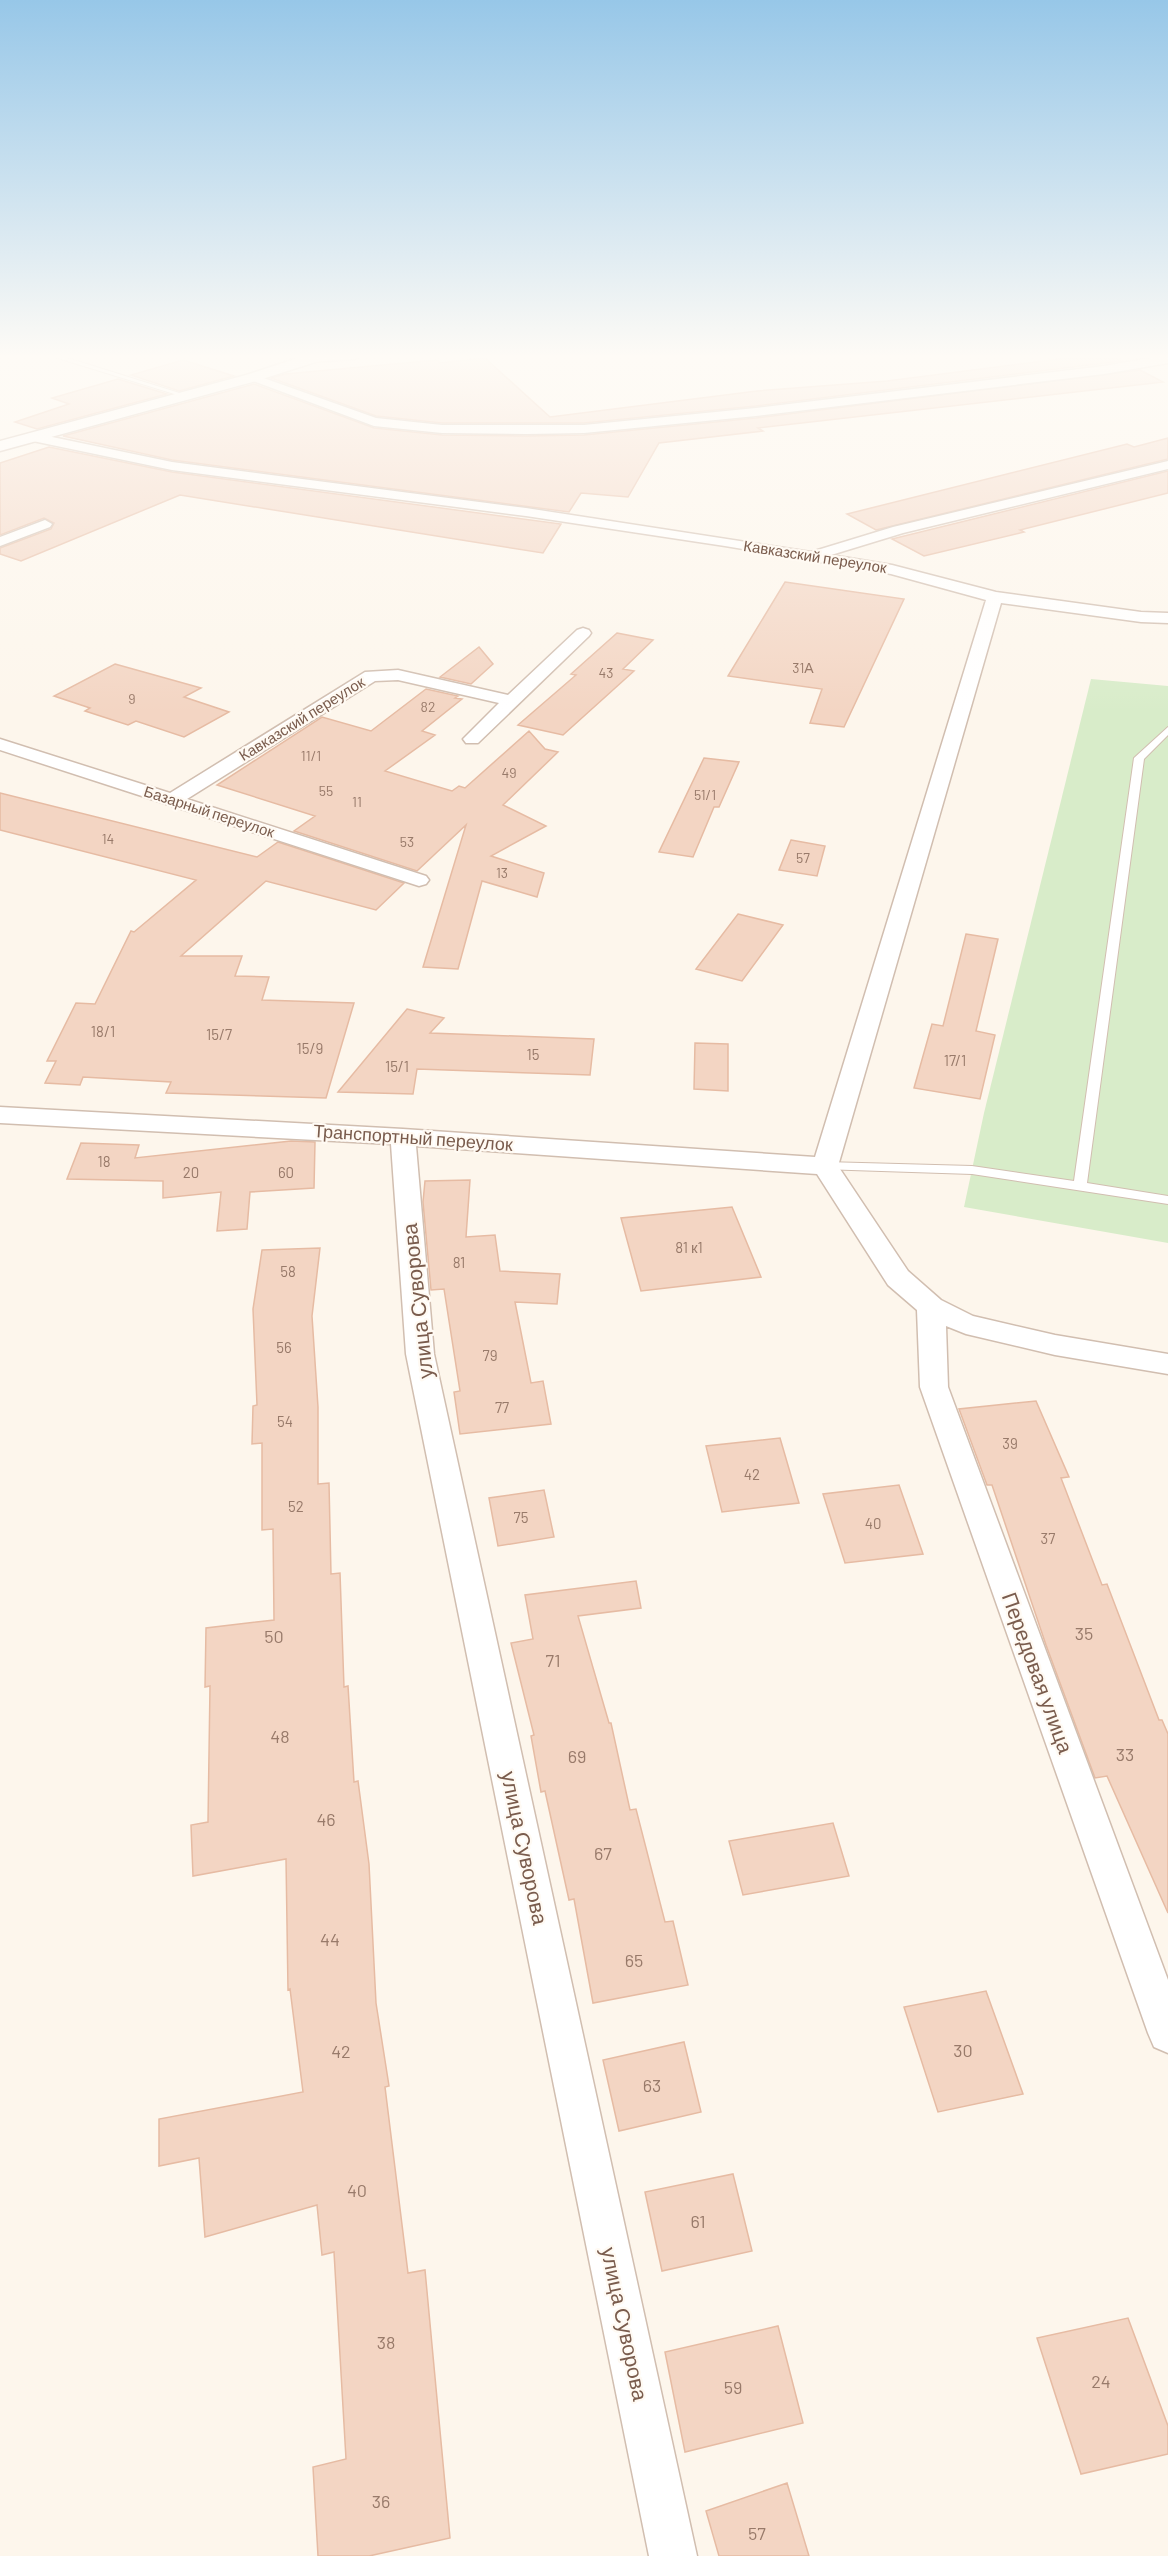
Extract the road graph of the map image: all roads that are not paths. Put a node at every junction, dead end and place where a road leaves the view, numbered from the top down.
1 (236, 474) edge
2 (1129, 474) edge
3 (45, 524) dead end
4 (0, 542) edge
5 (812, 556) junction
6 (994, 597) junction
7 (1168, 613) edge
8 (1141, 617) junction
9 (1168, 618) edge
10 (583, 633) dead end
11 (512, 701) junction
12 (1168, 730) edge
13 (472, 739) dead end
14 (0, 744) edge
15 (172, 800) junction
16 (419, 880) dead end
17 (0, 1115) edge
18 (403, 1137) junction
19 (825, 1166) junction
20 (1080, 1186) junction
21 (1168, 1200) edge
22 (931, 1307) junction
23 (1168, 1364) edge
24 (1168, 2033) edge
25 (673, 2556) edge

1 - 5 street, Кавказский переулок
2 - 5 street
3 - 4 street
5 - 6 street, Кавказский переулок
6 - 8 street, Кавказский переулок
6 - 19 street
7 - 8 street
8 - 9 street, Кавказский переулок
10 - 11 street
11 - 13 street
11 - 15 street, Кавказский переулок
12 - 20 lane
14 - 15 street, Базарный переулок
15 - 16 street, Базарный переулок
17 - 18 street, Транспортный переулок
18 - 19 street, Транспортный переулок
18 - 25 street, улица Суворова
19 - 20 lane
19 - 22 street
20 - 21 lane
22 - 23 street
22 - 24 street, Передовая улица

